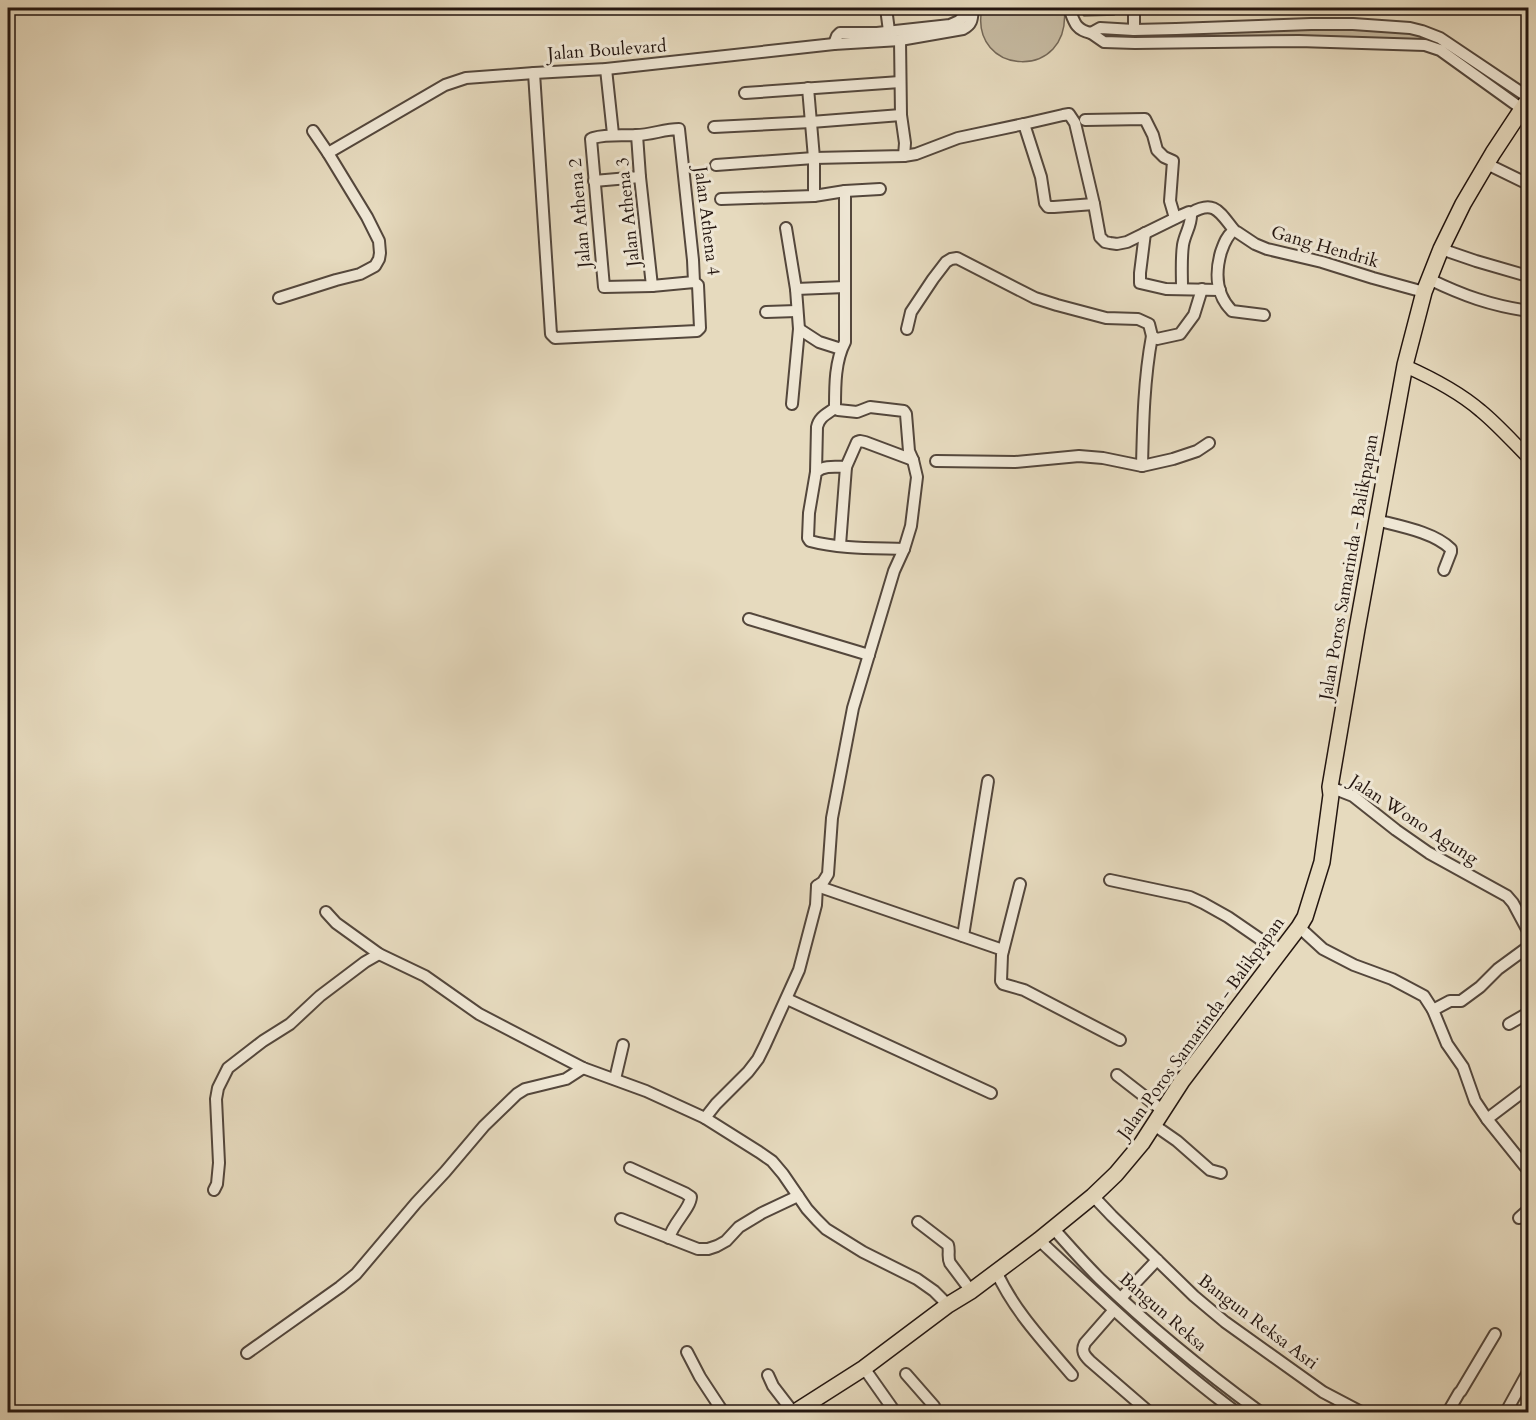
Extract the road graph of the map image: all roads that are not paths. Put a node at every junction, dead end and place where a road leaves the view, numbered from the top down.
1 (886, 8) edge
2 (972, 8) edge
3 (1069, 8) edge
4 (1136, 8) edge
5 (1096, 30) junction
6 (1134, 30) junction
7 (889, 31) junction
8 (900, 40) junction
9 (834, 44) junction
10 (606, 69) junction
11 (534, 73) junction
12 (900, 82) junction
13 (808, 88) junction
14 (745, 93) dead end
15 (1526, 102) edge
16 (901, 115) junction
17 (1085, 120) dead end
18 (811, 122) junction
19 (1024, 124) junction
20 (714, 127) dead end
21 (313, 131) dead end
22 (613, 134) junction
23 (637, 135) junction
24 (328, 153) junction
25 (904, 156) junction
26 (814, 158) junction
27 (1487, 164) junction
28 (716, 165) dead end
29 (640, 177) junction
30 (594, 181) junction
31 (1528, 184) edge
32 (880, 189) dead end
33 (845, 191) junction
34 (814, 196) junction
35 (721, 199) dead end
36 (1094, 204) junction
37 (1183, 215) junction
38 (786, 228) dead end
39 (1234, 230) junction
40 (1145, 233) junction
41 (1441, 249) junction
42 (1528, 276) edge
43 (694, 282) junction
44 (652, 286) junction
45 (1426, 286) junction
46 (845, 287) junction
47 (1182, 288) junction
48 (796, 289) junction
49 (1202, 289) junction
50 (1220, 290) junction
51 (279, 298) dead end
52 (1528, 311) edge
53 (766, 312) dead end
54 (797, 312) junction
55 (1264, 315) dead end
56 (700, 328) joint
57 (799, 329) junction
58 (907, 329) dead end
59 (1152, 336) junction
60 (841, 349) junction
61 (1405, 366) junction
62 (792, 404) dead end
63 (835, 408) junction
64 (1209, 443) dead end
65 (1528, 457) edge
66 (913, 460) junction
67 (936, 461) dead end
68 (1142, 466) junction
69 (846, 467) junction
70 (816, 472) junction
71 (1376, 520) junction
72 (840, 545) junction
73 (904, 549) junction
74 (1444, 570) dead end
75 (749, 619) dead end
76 (869, 655) junction
77 (988, 781) dead end
78 (1330, 787) junction
79 (1110, 880) dead end
80 (1020, 884) dead end
81 (817, 886) junction
82 (326, 912) dead end
83 (1299, 927) junction
84 (1528, 931) edge
85 (963, 936) junction
86 (1528, 947) edge
87 (1003, 950) junction
88 (1279, 952) junction
89 (379, 954) junction
90 (787, 999) junction
91 (1433, 1010) junction
92 (1528, 1013) edge
93 (1509, 1024) dead end
94 (1120, 1040) dead end
95 (623, 1045) dead end
96 (583, 1068) junction
97 (1117, 1075) dead end
98 (615, 1079) junction
99 (1528, 1088) edge
100 (991, 1093) dead end
101 (1162, 1110) junction
102 (705, 1118) junction
103 (1487, 1119) junction
104 (1154, 1125) junction
105 (630, 1168) dead end
106 (1528, 1170) edge
107 (1221, 1173) dead end
108 (214, 1190) dead end
109 (798, 1196) junction
110 (1094, 1196) junction
111 (1528, 1210) edge
112 (1519, 1218) dead end
113 (621, 1219) dead end
114 (918, 1222) dead end
115 (1053, 1228) junction
116 (669, 1238) junction
117 (1039, 1240) junction
118 (1157, 1260) junction
119 (996, 1271) junction
120 (971, 1291) junction
121 (1121, 1298) junction
122 (948, 1305) junction
123 (1113, 1311) junction
124 (1495, 1334) dead end
125 (687, 1352) dead end
126 (247, 1353) dead end
127 (864, 1368) junction
128 (1528, 1372) edge
129 (906, 1374) dead end
130 (768, 1375) dead end
131 (1072, 1375) dead end
132 (1210, 1375) junction
133 (1201, 1386) junction
134 (8, 1406) edge
135 (12, 1413) edge
136 (723, 1413) edge
137 (794, 1413) edge
138 (895, 1413) edge
139 (936, 1413) edge
140 (1149, 1413) edge
141 (1236, 1413) edge
142 (1260, 1413) edge
143 (1361, 1413) edge
144 (1448, 1413) edge
145 (1506, 1413) edge

1 - 7 street
2 - 7 street
2 - 8 street, Jalan Boulevard
3 - 5 street
4 - 6 street
5 - 6 street
5 - 15 street
6 - 15 street
7 - 9 street
8 - 9 street, Jalan Boulevard
8 - 12 street
9 - 10 street, Jalan Boulevard
10 - 11 street, Jalan Boulevard
10 - 22 street
11 - 24 street
11 - 56 street, Jalan Boulevard
12 - 13 street
12 - 16 street
13 - 14 street
13 - 18 street
15 - 27 highway, Jalan Poros Samarinda - Balikpapan
16 - 18 street
16 - 25 street
17 - 37 street
18 - 20 street
18 - 26 street
19 - 25 street
19 - 36 street
19 - 36 street
21 - 24 street
22 - 23 street
22 - 30 street, Jalan Athena 2
23 - 29 street, Jalan Athena 3
23 - 43 street, Jalan Athena 4
24 - 51 street
25 - 26 street
26 - 28 street
26 - 34 street
27 - 31 street
27 - 41 highway, Jalan Poros Samarinda - Balikpapan
29 - 30 street
29 - 44 street, Jalan Athena 3
30 - 44 street, Jalan Athena 2
32 - 33 street
33 - 34 street
33 - 46 street
34 - 35 street
36 - 40 street
37 - 39 street, Gang Hendrik
37 - 40 street
37 - 47 street
38 - 48 street
39 - 45 street, Gang Hendrik
39 - 50 street
40 - 47 street
41 - 42 street
41 - 45 highway, Jalan Poros Samarinda - Balikpapan
43 - 44 street
43 - 56 street, Jalan Athena 4
45 - 52 street, Gang Hendrik
45 - 61 highway, Jalan Poros Samarinda - Balikpapan
46 - 48 street
46 - 60 street
47 - 49 street
48 - 54 street
49 - 50 street
49 - 59 street
50 - 55 street
53 - 54 street
54 - 57 street
57 - 60 street
57 - 62 street
58 - 59 street
59 - 68 street
60 - 63 street
61 - 65 main road
61 - 71 highway, Jalan Poros Samarinda - Balikpapan
63 - 66 street
63 - 70 street
64 - 68 street
66 - 69 street
66 - 73 street
67 - 68 street
69 - 70 street
69 - 72 street
70 - 72 street
71 - 74 street
71 - 78 highway, Jalan Poros Samarinda - Balikpapan
72 - 73 street
73 - 76 street
75 - 76 street
76 - 81 street
77 - 85 street
78 - 83 highway, Jalan Poros Samarinda - Balikpapan
78 - 84 street, Jalan Wono Agung
79 - 88 street
80 - 87 street
81 - 85 street
81 - 90 street
82 - 89 street
83 - 88 highway, Jalan Poros Samarinda - Balikpapan
83 - 91 street
85 - 87 street
86 - 91 street
87 - 94 street
88 - 101 highway, Jalan Poros Samarinda - Balikpapan
89 - 96 street
89 - 108 street
90 - 100 street
90 - 102 street
91 - 103 street
92 - 93 street
95 - 98 street
96 - 98 street
96 - 126 street
97 - 101 street
98 - 102 street
99 - 103 street
101 - 104 highway, Jalan Poros Samarinda - Balikpapan
102 - 109 street
103 - 106 street
104 - 107 street
104 - 110 highway, Jalan Poros Samarinda - Balikpapan
105 - 116 street
109 - 116 street
109 - 122 street
110 - 115 highway, Jalan Poros Samarinda - Balikpapan
110 - 118 street, Bangun Reksa Asri
111 - 112 street
113 - 116 street
114 - 120 street
115 - 117 highway, Jalan Poros Samarinda - Balikpapan
115 - 121 street, Bangun Reksa
117 - 119 highway, Jalan Poros Samarinda - Balikpapan
117 - 123 street
118 - 121 street
118 - 143 street, Bangun Reksa Asri
119 - 120 highway, Jalan Poros Samarinda - Balikpapan
119 - 131 street
120 - 122 highway, Jalan Poros Samarinda - Balikpapan
121 - 132 street, Bangun Reksa
122 - 127 highway, Jalan Poros Samarinda - Balikpapan
123 - 133 street
123 - 140 street
124 - 144 street
125 - 136 street
127 - 137 highway, Jalan Poros Samarinda - Balikpapan
127 - 138 street
128 - 145 street
129 - 139 street
130 - 137 street
132 - 133 street
132 - 142 street, Bangun Reksa
133 - 141 street
134 - 135 street

